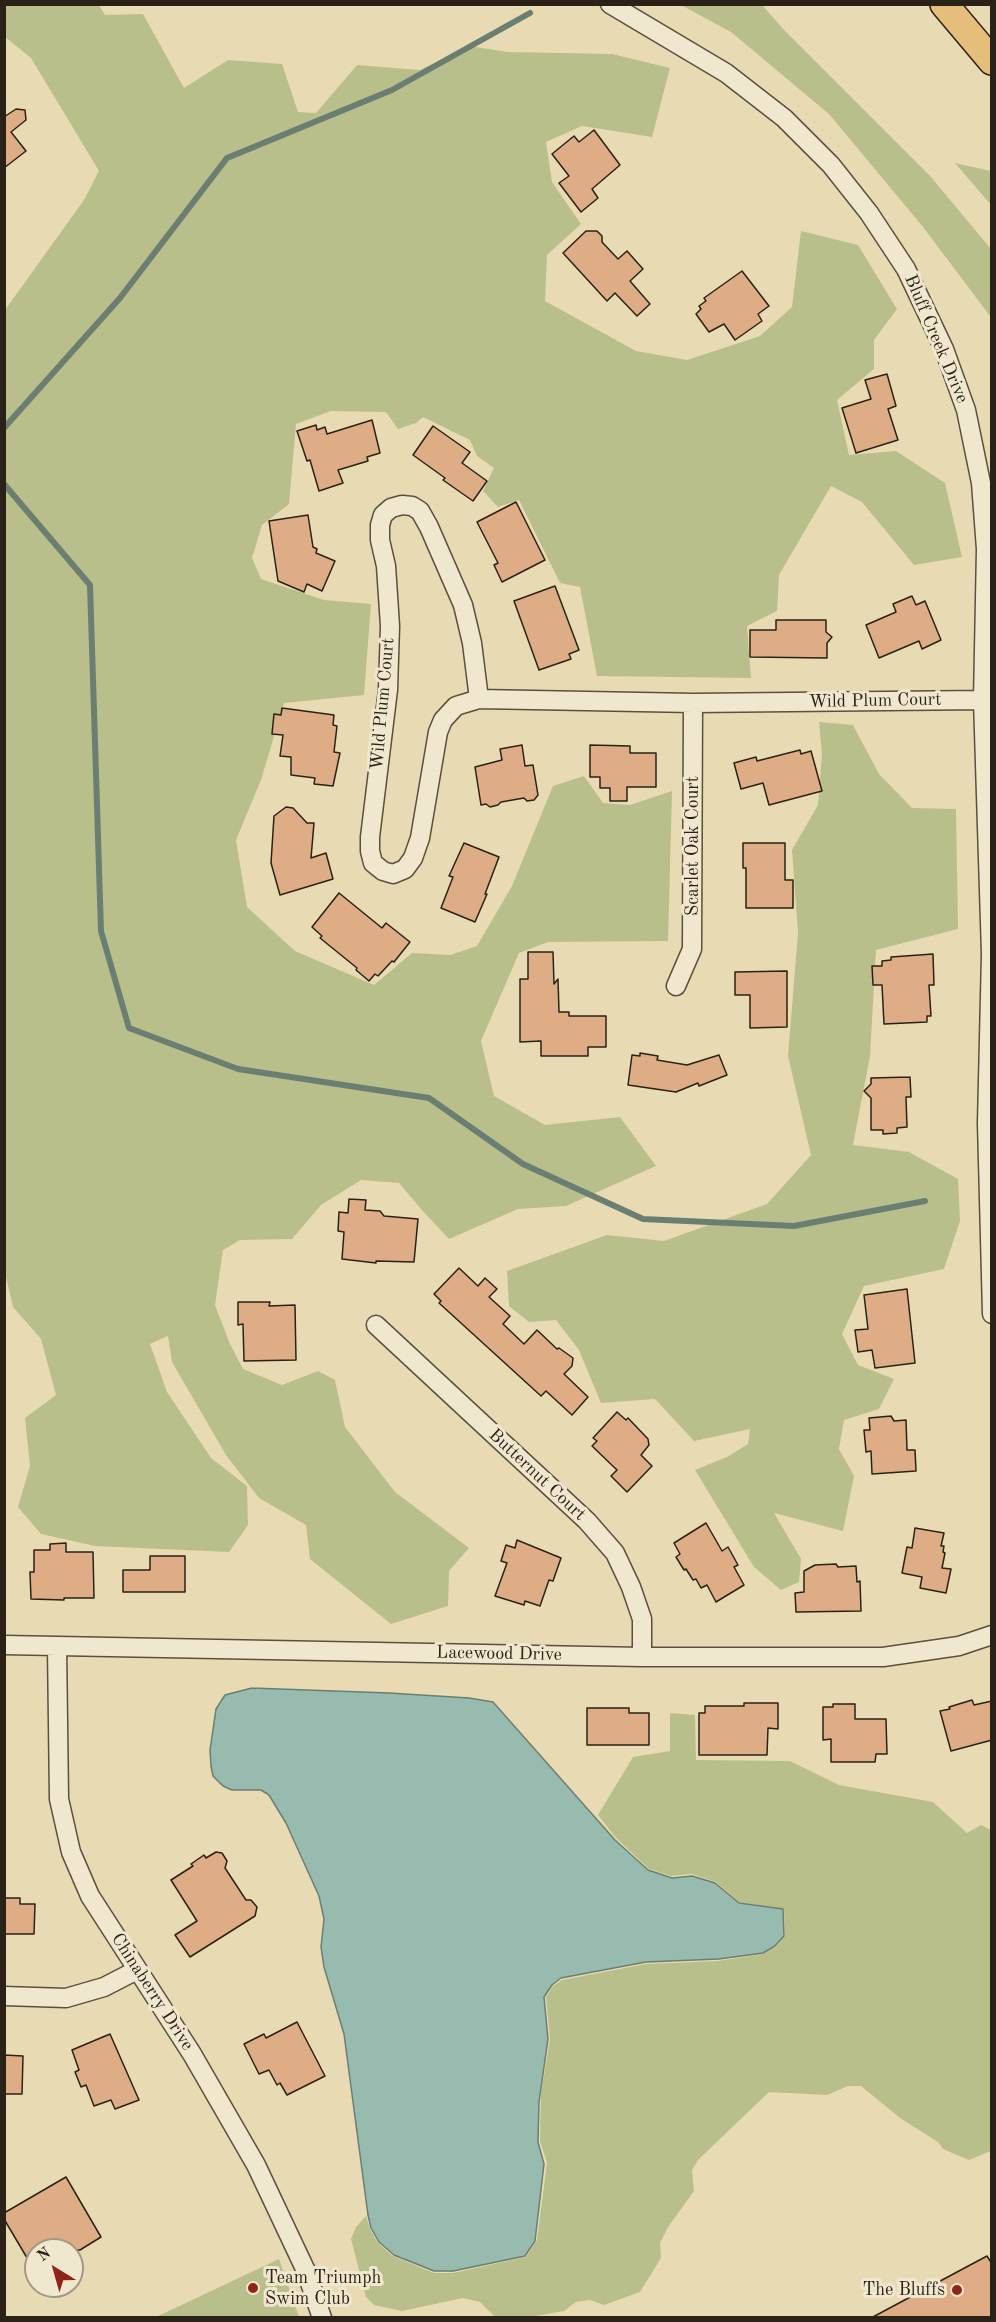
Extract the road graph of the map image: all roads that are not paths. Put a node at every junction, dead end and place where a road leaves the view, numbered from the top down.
1 (610, 4) edge
2 (944, 4) edge
3 (992, 61) edge
4 (479, 699) junction
5 (983, 700) junction
6 (693, 703) junction
7 (675, 986) dead end
8 (992, 1314) edge
9 (376, 1325) dead end
10 (992, 1635) edge
11 (4, 1645) edge
12 (57, 1647) junction
13 (642, 1657) junction
14 (137, 1970) junction
15 (4, 1996) edge
16 (322, 2318) edge

1 - 5 street, Bluff Creek Drive
2 - 3 highway
4 - 4 street, Wild Plum Court
4 - 6 street, Wild Plum Court
5 - 6 street, Wild Plum Court
5 - 8 street, Bluff Creek Drive
6 - 7 street, Scarlet Oak Court
9 - 13 street, Butternut Court
10 - 13 street, Lacewood Drive
11 - 12 street, Lacewood Drive
12 - 13 street, Lacewood Drive
12 - 14 street, Chinaberry Drive
14 - 15 street
14 - 16 street, Chinaberry Drive

